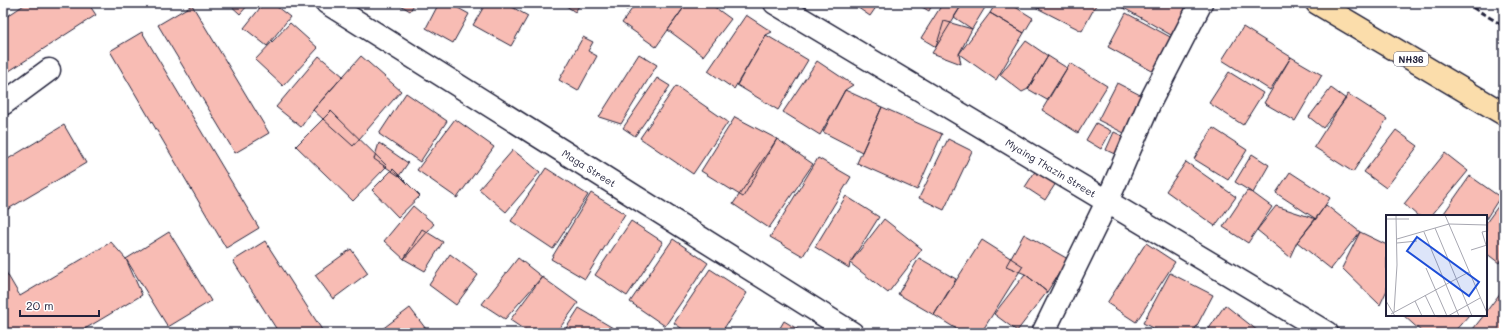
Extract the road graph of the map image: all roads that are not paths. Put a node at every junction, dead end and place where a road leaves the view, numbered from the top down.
1 (326, 3) edge
2 (775, 3) edge
3 (1201, 3) edge
4 (1317, 3) edge
5 (49, 70) dead end
6 (3, 104) edge
7 (1504, 114) edge
8 (1107, 202) junction
9 (852, 333) edge
10 (1043, 333) edge
11 (1327, 333) edge

1 - 9 street, Maga Street
2 - 8 street, Myaing Thazin Street
3 - 8 street
4 - 7 highway, NH36
5 - 6 street
8 - 10 street
8 - 11 street, Myaing Thazin Street

